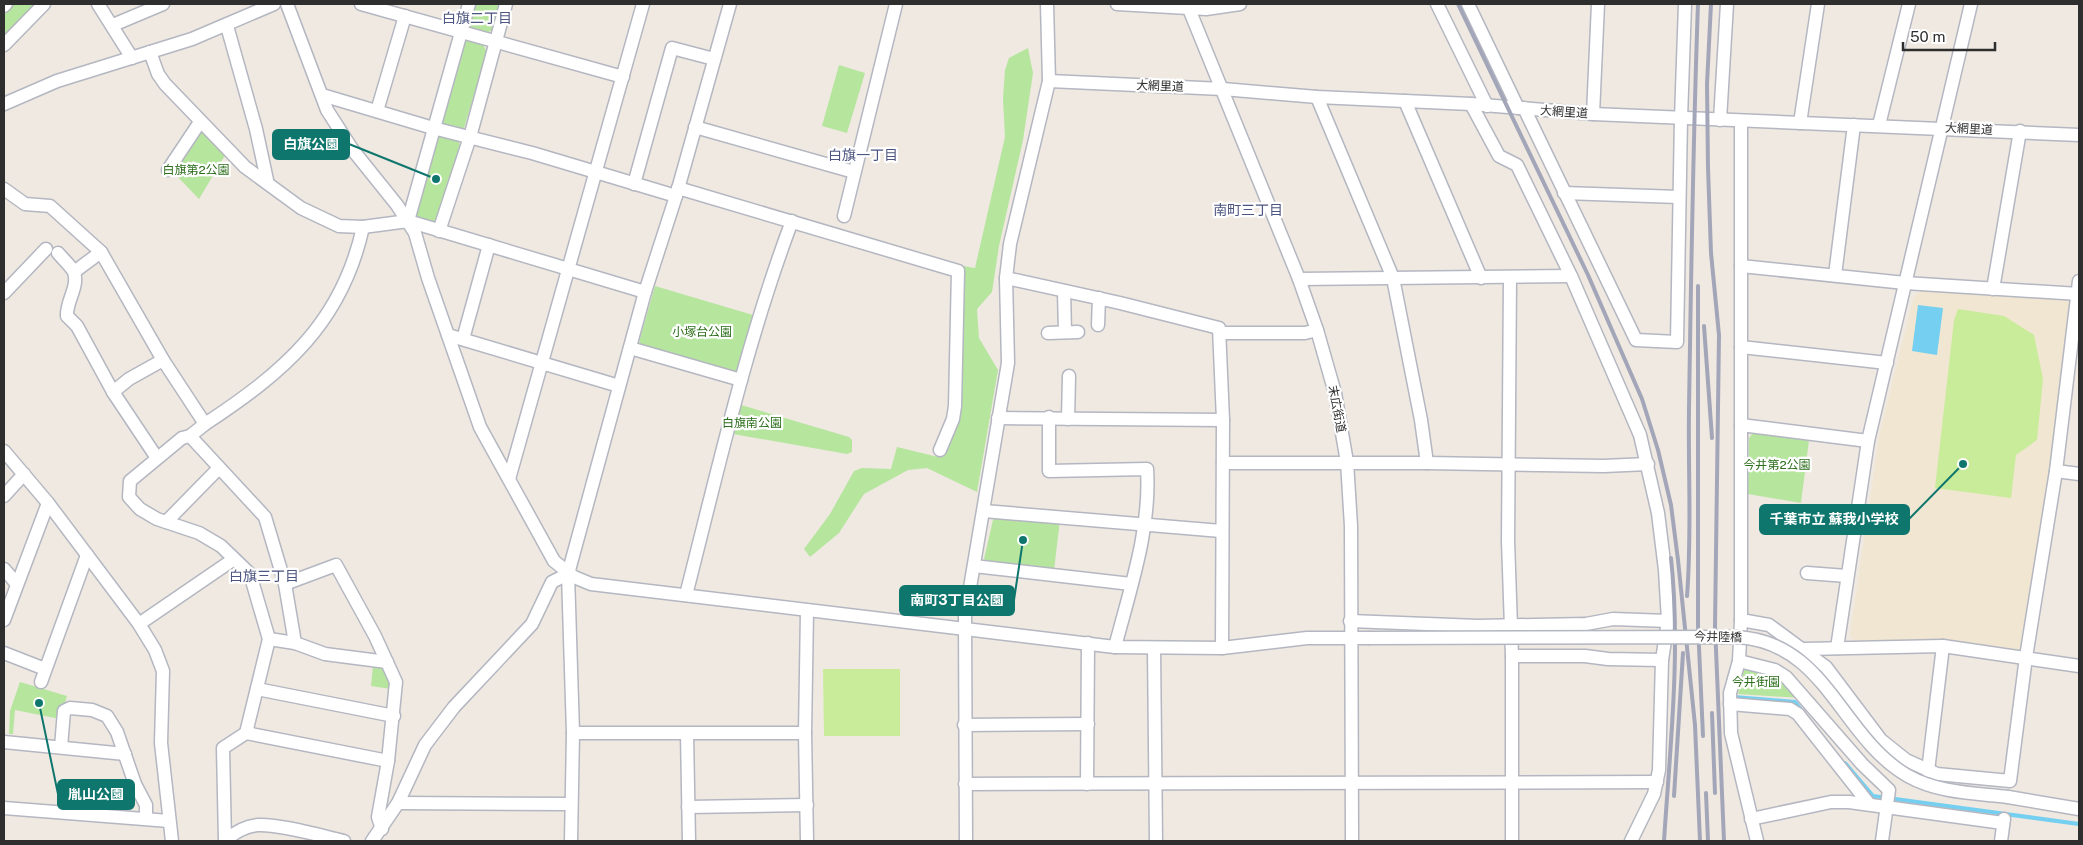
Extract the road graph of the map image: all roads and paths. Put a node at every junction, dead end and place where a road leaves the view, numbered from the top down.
1 (44, 4) edge
2 (98, 4) edge
3 (163, 4) edge
4 (274, 4) edge
5 (287, 4) edge
6 (361, 4) edge
7 (469, 4) edge
8 (506, 4) edge
9 (643, 4) edge
10 (730, 4) edge
11 (896, 4) edge
12 (1047, 4) edge
13 (1117, 4) edge
14 (1240, 4) edge
15 (1437, 4) edge
16 (1468, 4) edge
17 (1598, 4) edge
18 (1685, 4) edge
19 (1727, 4) edge
20 (1818, 4) edge
21 (1910, 4) edge
22 (1971, 4) edge
23 (1188, 6) edge
24 (405, 16) junction
25 (113, 25) junction
26 (227, 26) junction
27 (460, 32) junction
28 (496, 42) junction
29 (4, 45) edge
30 (150, 52) junction
31 (132, 58) junction
32 (714, 59) junction
33 (623, 77) junction
34 (1049, 81) junction
35 (1223, 88) junction
36 (322, 95) junction
37 (1317, 97) junction
38 (1405, 101) junction
39 (4, 104) edge
40 (1471, 104) junction
41 (1487, 106) junction
42 (1521, 108) junction
43 (377, 111) junction
44 (1593, 114) junction
45 (1680, 118) junction
46 (1720, 120) junction
47 (1741, 121) junction
48 (200, 122) junction
49 (1800, 123) junction
50 (1854, 125) junction
51 (1879, 126) junction
52 (695, 127) junction
53 (433, 128) junction
54 (1942, 128) junction
55 (2020, 131) junction
56 (2079, 135) edge
57 (470, 137) junction
58 (168, 170) dead end
59 (854, 172) junction
60 (596, 173) junction
61 (267, 180) junction
62 (634, 184) junction
63 (4, 189) edge
64 (677, 192) junction
65 (1564, 193) junction
66 (1679, 197) junction
67 (844, 216) dead end
68 (792, 221) junction
69 (408, 222) junction
70 (363, 227) junction
71 (439, 232) junction
72 (489, 245) junction
73 (101, 252) junction
74 (1741, 266) junction
75 (568, 269) junction
76 (74, 272) junction
77 (1835, 275) junction
78 (1571, 276) junction
79 (1006, 278) junction
80 (1393, 278) junction
81 (1481, 278) junction
82 (1510, 278) junction
83 (1299, 280) junction
84 (2079, 281) edge
85 (1905, 283) junction
86 (1993, 289) junction
87 (1064, 291) junction
88 (646, 292) junction
89 (4, 293) edge
90 (2078, 294) edge
91 (1099, 298) junction
92 (1098, 325) dead end
93 (1317, 330) junction
94 (1048, 333) dead end
95 (1220, 333) junction
96 (448, 335) junction
97 (462, 339) junction
98 (1741, 347) junction
99 (630, 348) junction
100 (163, 360) junction
101 (542, 363) junction
102 (1887, 364) junction
103 (1070, 376) dead end
104 (740, 380) junction
105 (619, 386) junction
106 (113, 392) junction
107 (1049, 417) junction
108 (998, 418) junction
109 (1068, 419) junction
110 (1223, 420) junction
111 (206, 424) junction
112 (1741, 425) junction
113 (190, 436) junction
114 (1868, 441) junction
115 (940, 450) dead end
116 (4, 451) edge
117 (157, 458) junction
118 (1347, 462) junction
119 (1223, 463) junction
120 (1427, 463) junction
121 (1510, 464) junction
122 (1648, 464) junction
123 (219, 468) junction
124 (2056, 471) junction
125 (24, 474) junction
126 (2079, 474) edge
127 (509, 480) junction
128 (4, 496) edge
129 (48, 503) junction
130 (984, 511) junction
131 (166, 522) junction
132 (1145, 524) junction
133 (1221, 531) junction
134 (87, 555) junction
135 (234, 558) junction
136 (974, 566) junction
137 (4, 569) edge
138 (1807, 573) dead end
139 (568, 574) junction
140 (1847, 576) junction
141 (16, 583) junction
142 (285, 584) junction
143 (1131, 584) junction
144 (686, 595) junction
145 (807, 610) junction
146 (4, 620) edge
147 (1741, 620) junction
148 (1350, 621) junction
149 (1668, 621) junction
150 (139, 624) junction
151 (1510, 626) junction
152 (964, 628) junction
153 (1351, 638) junction
154 (269, 639) junction
155 (295, 643) junction
156 (1088, 643) junction
157 (1943, 646) junction
158 (1115, 647) junction
159 (1154, 648) junction
160 (1222, 648) junction
161 (1837, 648) junction
162 (1805, 650) junction
163 (4, 653) edge
164 (1512, 656) junction
165 (2026, 657) junction
166 (1662, 660) junction
167 (1739, 661) junction
168 (387, 662) junction
169 (2079, 666) edge
170 (45, 669) junction
171 (41, 682) dead end
172 (257, 689) junction
173 (1730, 704) junction
174 (394, 716) junction
175 (964, 724) junction
176 (1088, 724) junction
177 (246, 733) junction
178 (805, 733) junction
179 (573, 734) junction
180 (688, 734) junction
181 (4, 742) edge
182 (61, 747) junction
183 (125, 754) junction
184 (388, 761) junction
185 (1928, 772) junction
186 (1352, 782) junction
187 (1512, 782) junction
188 (1657, 782) junction
189 (1155, 783) junction
190 (965, 784) junction
191 (1087, 784) junction
192 (398, 803) junction
193 (571, 804) junction
194 (1869, 804) junction
195 (807, 805) junction
196 (688, 807) junction
197 (4, 808) edge
198 (1886, 808) junction
199 (2079, 809) edge
200 (146, 818) junction
201 (1751, 819) junction
202 (169, 821) junction
203 (382, 829) junction
204 (172, 841) edge
205 (226, 841) edge
206 (344, 841) edge
207 (372, 841) edge
208 (570, 841) edge
209 (689, 841) edge
210 (807, 841) edge
211 (966, 841) edge
212 (1156, 841) edge
213 (1352, 841) edge
214 (1512, 841) edge
215 (1631, 841) edge
216 (1757, 841) edge
217 (1882, 841) edge
218 (2001, 841) edge

1 - 29 street
2 - 25 street
3 - 25 street
4 - 26 street
5 - 36 street
6 - 24 street
7 - 27 street
8 - 28 street
9 - 33 street
10 - 32 street
11 - 59 street
12 - 34 street
13 - 23 street
14 - 23 street
15 - 41 street
16 - 42 street
17 - 44 street
18 - 45 street
19 - 46 street
20 - 49 street
21 - 51 street
22 - 54 street
23 - 35 street, 末広街道
24 - 27 street
24 - 43 street
25 - 31 street
26 - 30 street
26 - 61 street
27 - 28 street
27 - 53 street
28 - 33 street
28 - 57 street
30 - 31 street
30 - 48 street
31 - 39 street
32 - 52 street
32 - 62 street
33 - 60 street
34 - 35 street, 大網里道
34 - 79 street
35 - 37 street, 大網里道
35 - 83 street, 末広街道
36 - 43 street
36 - 69 street
37 - 38 street, 大網里道
37 - 80 street
38 - 40 street, 大網里道
38 - 81 street
40 - 41 street, 大網里道
40 - 78 street
41 - 42 street, 大網里道
42 - 44 street, 大網里道
42 - 65 street
43 - 53 street
44 - 45 street, 大網里道
45 - 46 street, 大網里道
45 - 66 street
46 - 47 street, 大網里道
47 - 49 street, 大網里道
47 - 74 street
48 - 58 street
48 - 61 street
49 - 50 street, 大網里道
50 - 51 street, 大網里道
50 - 77 street
51 - 54 street, 大網里道
52 - 59 street
52 - 64 street
53 - 57 street
53 - 69 street
54 - 55 street, 大網里道
54 - 85 street
55 - 56 street, 大網里道
55 - 86 street
57 - 60 street
57 - 71 street
59 - 67 street
60 - 62 street
60 - 75 street
61 - 70 street
62 - 64 street
63 - 73 street
64 - 68 street
64 - 88 street
65 - 66 street
65 - 66 street
68 - 104 street
68 - 115 street
69 - 70 street
69 - 71 street
69 - 96 street
70 - 111 street
71 - 72 street
72 - 75 street
72 - 97 street
73 - 76 street
73 - 100 street
74 - 77 street
74 - 98 street
75 - 88 street
75 - 101 street
76 - 89 street
76 - 106 street
77 - 85 street
78 - 82 street
78 - 122 street
79 - 87 street
79 - 108 street
80 - 81 street
80 - 83 street
80 - 120 street
81 - 82 street
82 - 121 street
83 - 93 street, 末広街道
84 - 90 street
85 - 86 street
85 - 102 street
86 - 90 street
87 - 91 street
87 - 94 street
88 - 99 street
90 - 124 street
91 - 92 street
91 - 95 street
93 - 95 street
93 - 118 street, 末広街道
95 - 110 street
96 - 97 street
96 - 127 street
97 - 101 street
98 - 102 street
98 - 112 street
99 - 104 street
99 - 105 street
100 - 106 street
100 - 111 street
101 - 105 street
101 - 127 street
102 - 114 street
103 - 109 street
104 - 144 street
105 - 139 street
106 - 117 street
107 - 108 street
107 - 109 street
107 - 132 street
108 - 130 street
109 - 110 street
110 - 119 street
111 - 113 street
112 - 114 street
112 - 147 street
113 - 117 street
113 - 123 street
114 - 140 street
116 - 125 street
117 - 131 street
118 - 119 street
118 - 120 street
118 - 148 street, 末広街道
119 - 133 street
120 - 121 street
121 - 122 street
121 - 151 street
122 - 149 street
123 - 131 street
123 - 142 street
124 - 126 street
124 - 165 street
125 - 128 street
125 - 129 street
127 - 139 street
129 - 134 street
129 - 141 street
130 - 132 street
130 - 136 street
131 - 135 street
132 - 133 street
132 - 143 street
133 - 160 street
134 - 150 street
134 - 170 street
135 - 150 street
135 - 154 street
136 - 143 street
136 - 152 street
137 - 141 street
138 - 140 street
139 - 144 street, 今井陸橋
139 - 179 street
139 - 192 street
140 - 161 street
141 - 146 street
142 - 155 street
142 - 168 street
143 - 158 street
144 - 145 street, 今井陸橋
145 - 152 street, 今井陸橋
145 - 178 street
147 - 162 street
147 - 167 street
148 - 151 street
148 - 153 street, 末広街道
149 - 151 street
149 - 166 street
150 - 202 street
151 - 164 street
152 - 156 street, 今井陸橋
152 - 175 street
153 - 160 street, 今井陸橋
153 - 186 street, 末広街道
153 - 199 street, 今井陸橋, bridge
154 - 155 street
154 - 172 street
155 - 168 street
156 - 158 street, 今井陸橋
156 - 176 street
157 - 161 street
157 - 165 street
157 - 185 street
158 - 159 street, 今井陸橋
159 - 160 street, 今井陸橋
159 - 189 street
161 - 162 street
162 - 185 street
163 - 170 street
164 - 166 street
164 - 187 street
165 - 169 street
165 - 185 street
166 - 188 street
167 - 173 street
167 - 198 street
168 - 174 street
170 - 171 street
172 - 174 street
172 - 177 street
173 - 194 street
173 - 201 street
174 - 184 street
175 - 176 street
175 - 190 street
176 - 191 street
177 - 184 street
177 - 205 street
178 - 180 street
178 - 195 street
179 - 180 street
179 - 193 street
180 - 196 street
181 - 182 street
182 - 183 street
182 - 183 street
183 - 200 street
184 - 203 street
186 - 187 street
186 - 189 street
186 - 213 street, 末広街道
187 - 188 street
187 - 214 street
188 - 215 street
189 - 191 street
189 - 212 street
190 - 191 street
190 - 211 street
192 - 193 street
192 - 203 street
193 - 208 street
194 - 198 street
194 - 201 street
195 - 196 street
195 - 210 street
196 - 209 street
197 - 200 street
198 - 217 street
198 - 218 street
200 - 202 street
201 - 216 street
202 - 204 street
203 - 207 street
205 - 206 street

